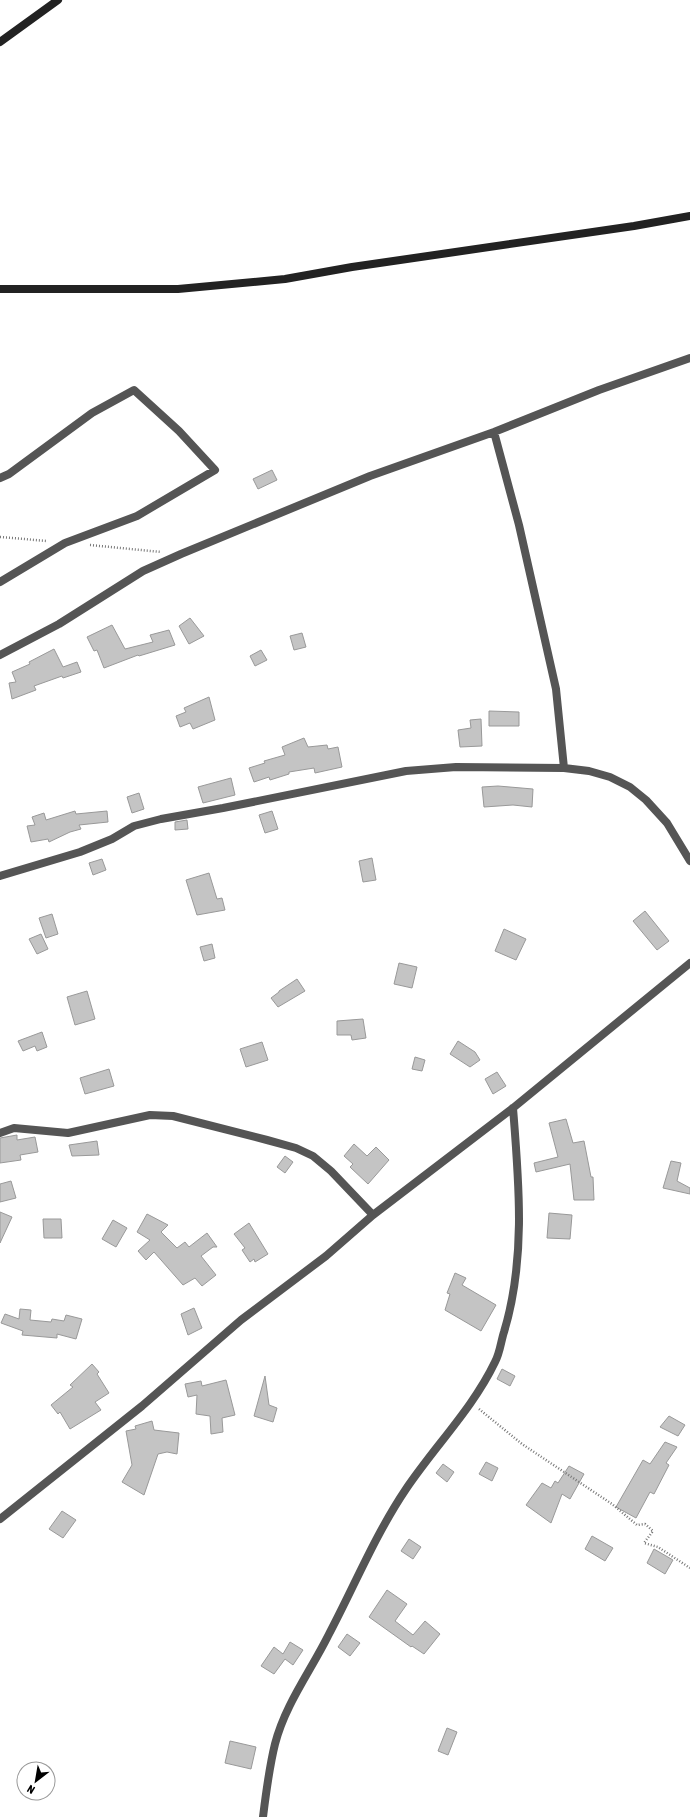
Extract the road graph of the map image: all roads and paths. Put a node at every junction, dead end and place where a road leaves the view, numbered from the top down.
1 (58, 0) edge
2 (0, 42) edge
3 (690, 216) edge
4 (0, 289) edge
5 (690, 358) edge
6 (494, 432) junction
7 (0, 478) edge
8 (0, 582) edge
9 (0, 655) edge
10 (564, 768) junction
11 (690, 861) edge
12 (0, 876) edge
13 (690, 963) edge
14 (513, 1108) junction
15 (0, 1133) edge
16 (374, 1215) junction
17 (470, 1402) junction
18 (0, 1519) edge
19 (690, 1568) edge
20 (262, 1817) edge

1 - 2 main road
3 - 4 main road
5 - 6 street
6 - 9 street
6 - 10 street
7 - 8 street
10 - 11 street
10 - 12 street
13 - 14 street
14 - 16 street
14 - 17 street
15 - 16 street
16 - 18 street
17 - 19 path
17 - 20 street

